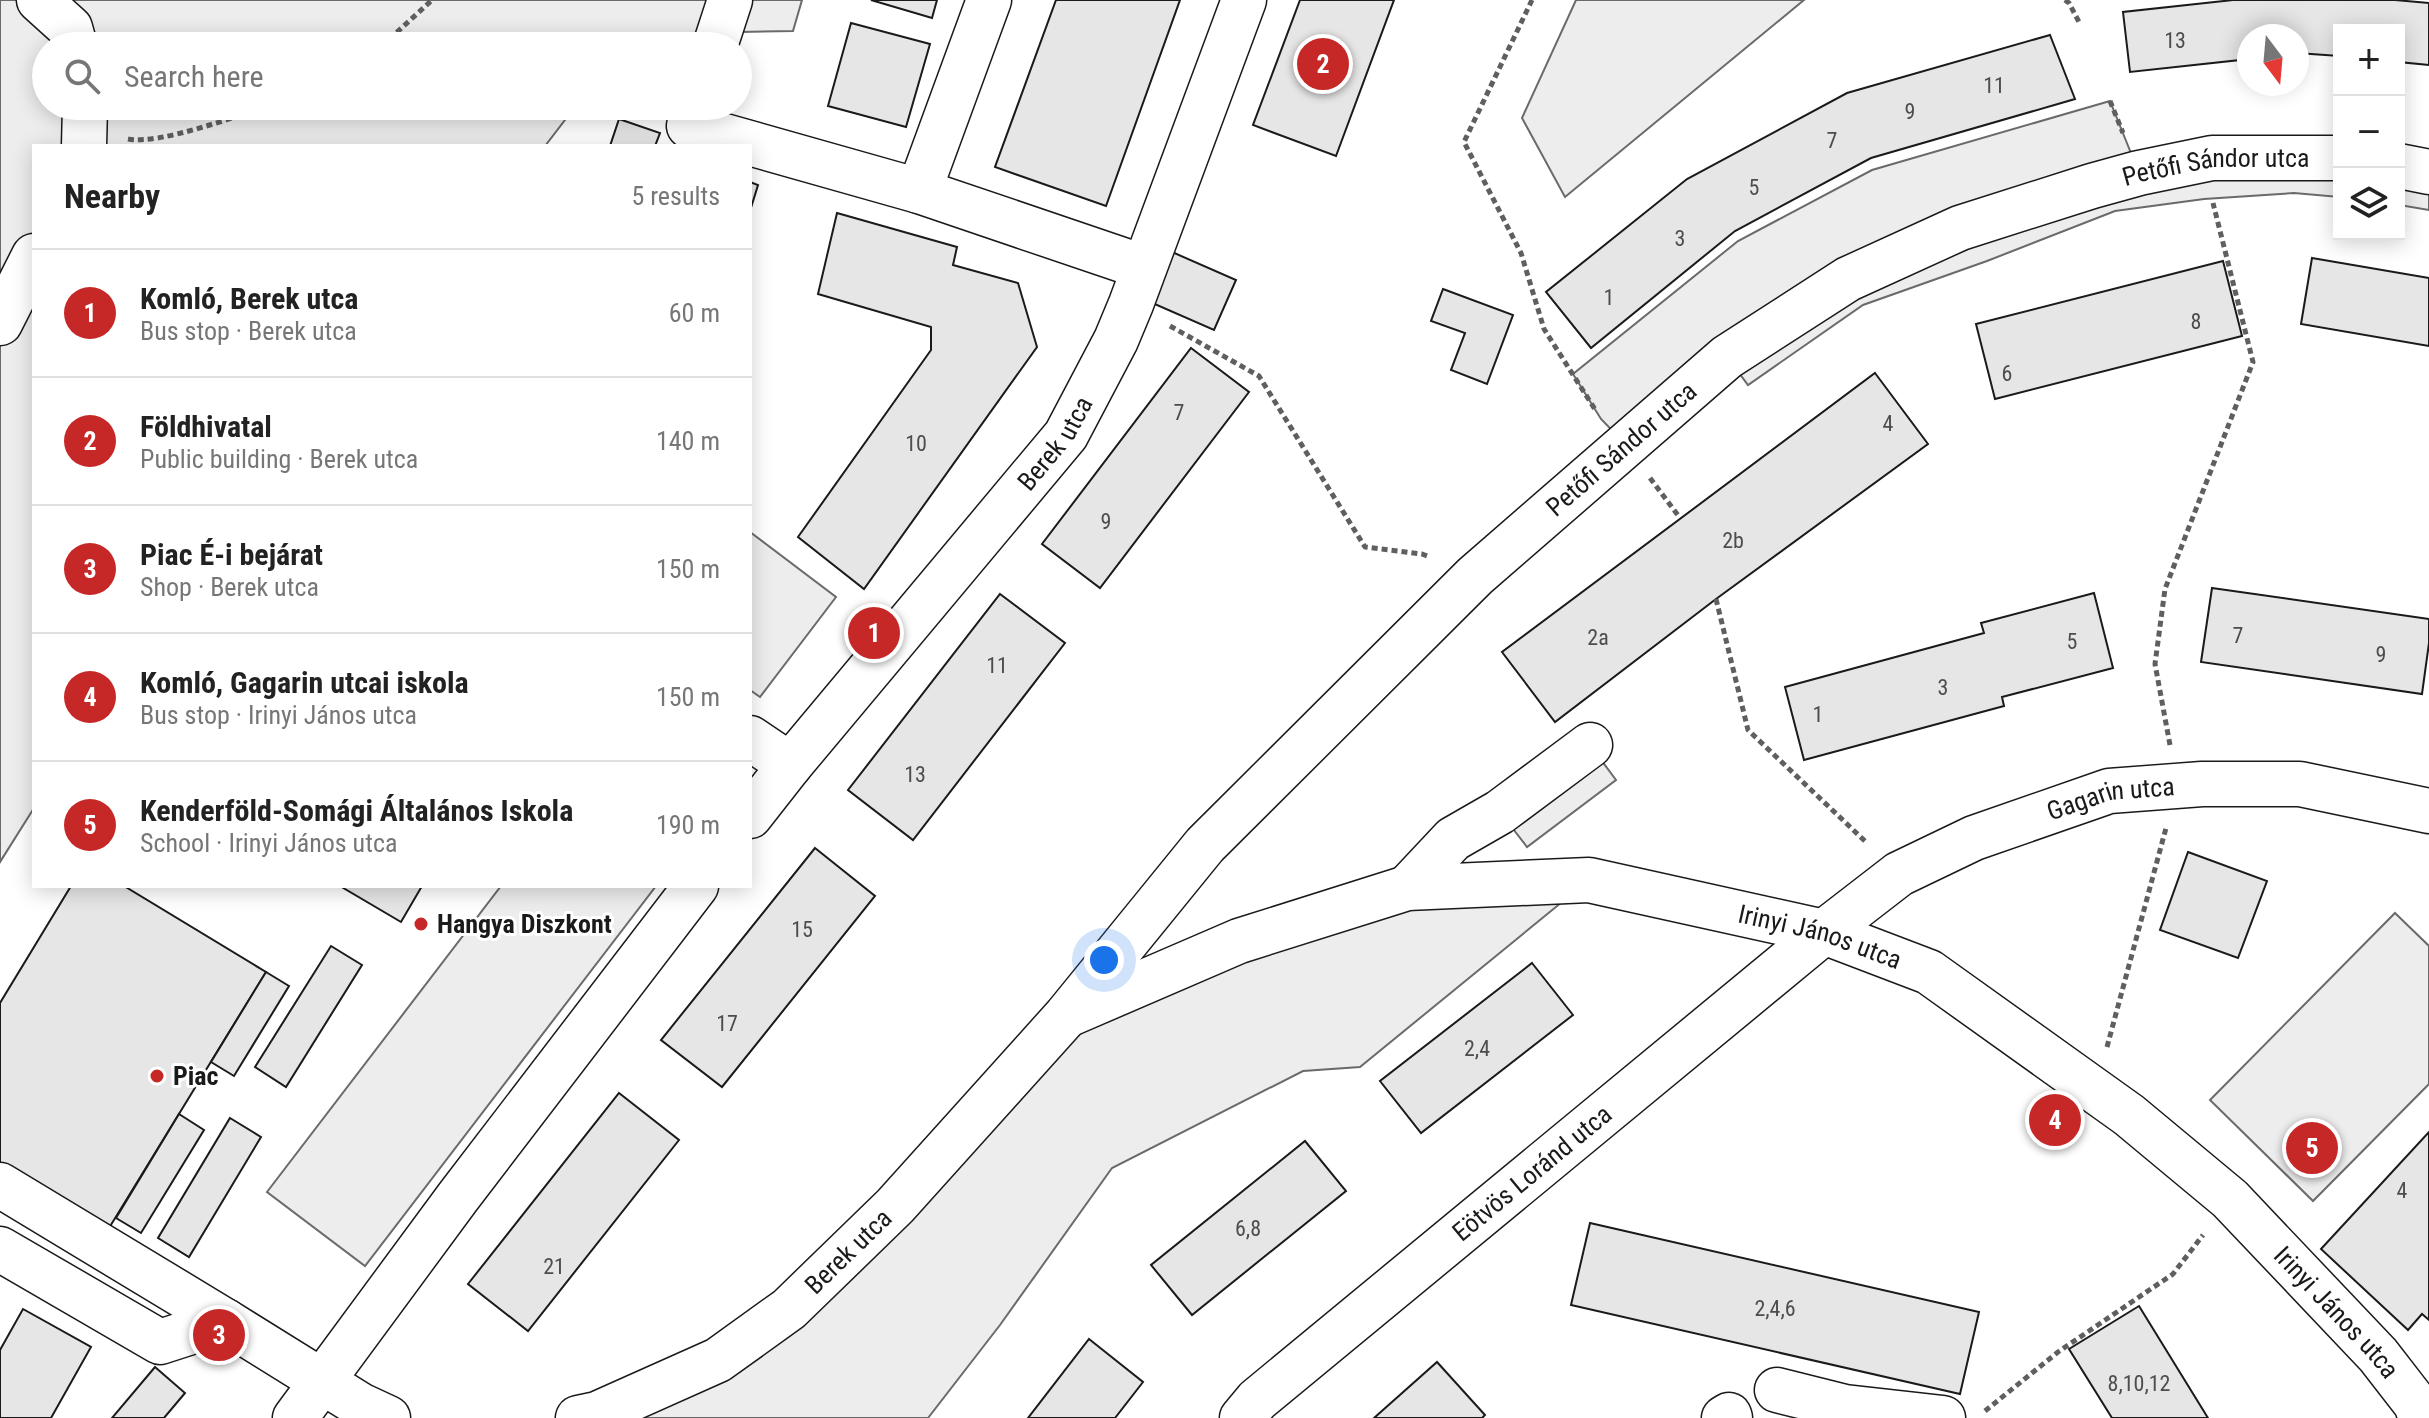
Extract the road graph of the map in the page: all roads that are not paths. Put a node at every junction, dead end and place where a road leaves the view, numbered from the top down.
1 (39, 0) edge
2 (730, 0) edge
3 (989, 0) edge
4 (1244, 0) edge
5 (71, 32) edge
6 (720, 32) edge
7 (689, 126) edge
8 (2333, 158) edge
9 (2405, 167) edge
10 (2429, 172) edge
11 (919, 191) junction
12 (32, 260) edge
13 (1137, 286) junction
14 (0, 323) edge
15 (752, 739) edge
16 (1590, 745) dead end
17 (790, 765) junction
18 (2429, 811) edge
19 (752, 813) edge
20 (694, 888) edge
21 (1407, 888) junction
22 (1824, 932) junction
23 (1066, 1016) junction
24 (0, 1185) edge
25 (0, 1249) edge
26 (225, 1321) junction
27 (321, 1381) junction
28 (1777, 1390) dead end
29 (295, 1418) edge
30 (388, 1418) edge
31 (578, 1418) edge
32 (1242, 1418) edge
33 (1724, 1418) edge
34 (1730, 1418) edge
35 (1943, 1418) edge
36 (2421, 1418) edge

1 - 5 street
2 - 6 street
3 - 11 street
4 - 13 street, Berek utca
7 - 11 street
8 - 23 street, Petőfi Sándor utca
9 - 10 street
11 - 13 street
12 - 14 street
13 - 17 street, Berek utca
15 - 17 street
16 - 21 street
17 - 19 street, Berek utca
18 - 22 street, Gagarin utca
20 - 27 street
21 - 22 street, Irinyi János utca
21 - 23 street, Irinyi János utca
22 - 32 street, Eötvös Loránd utca
22 - 36 street, Irinyi János utca
23 - 31 street, Berek utca
24 - 26 street
25 - 26 street
26 - 27 street
27 - 29 street
27 - 30 street
28 - 35 street
33 - 34 street

